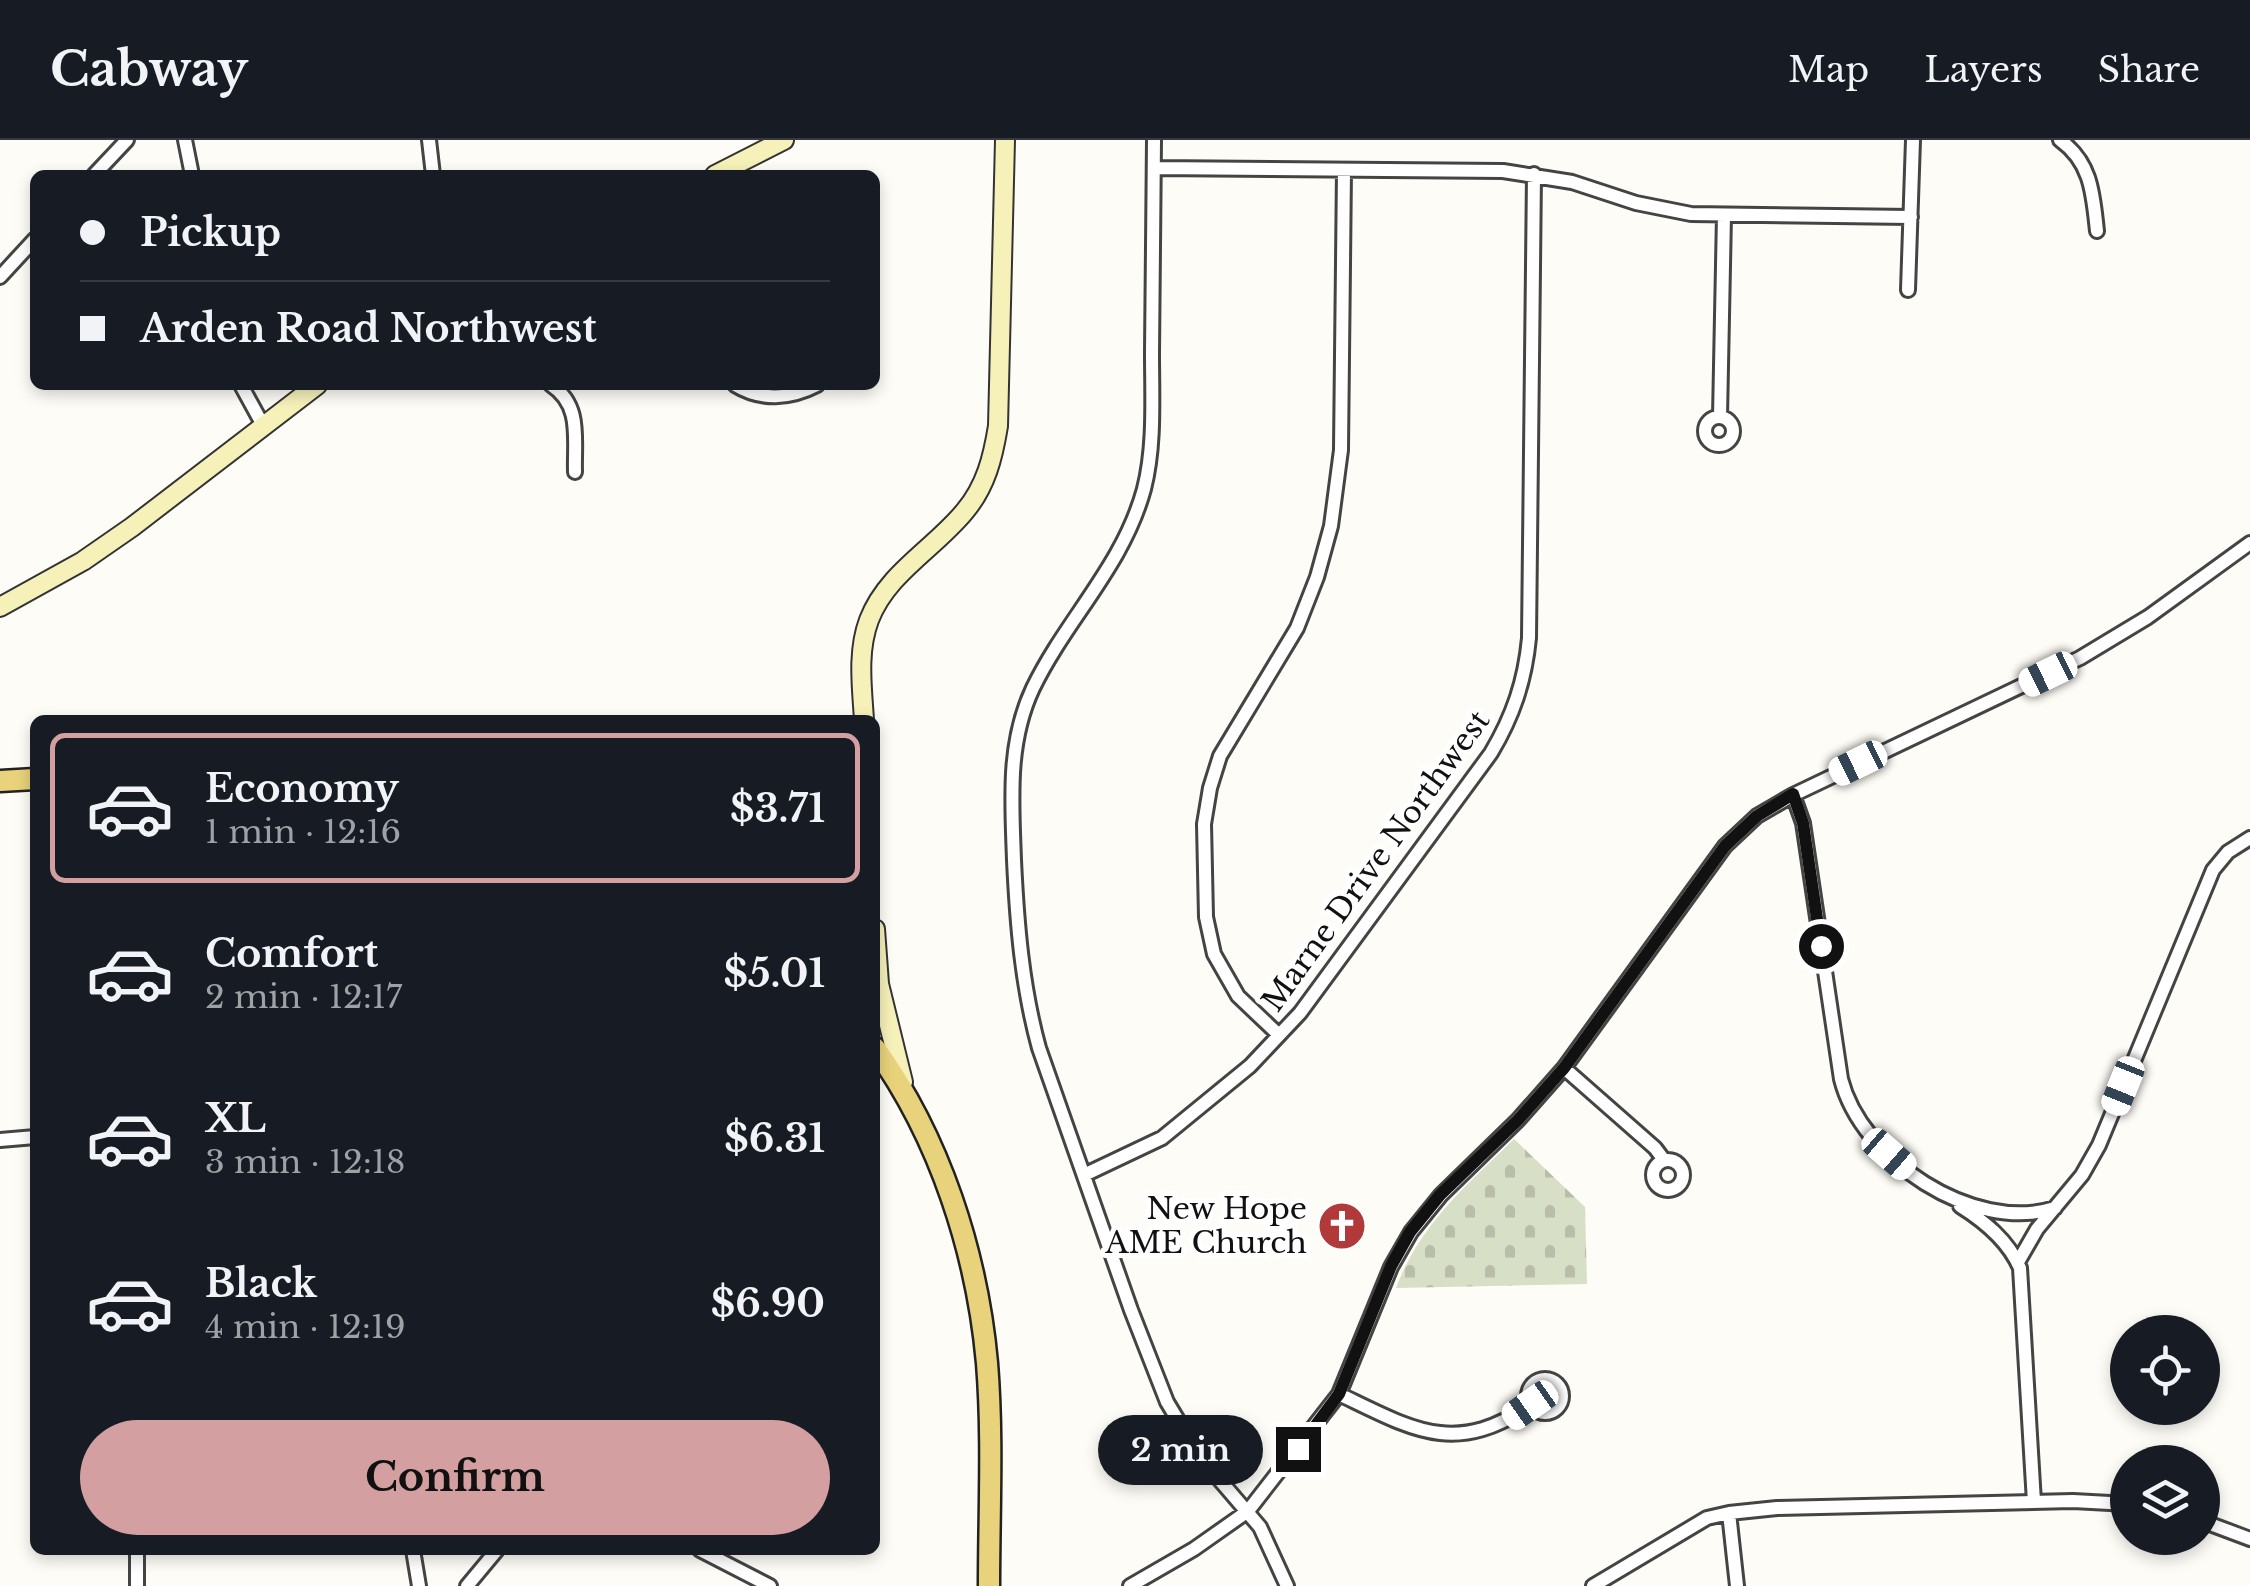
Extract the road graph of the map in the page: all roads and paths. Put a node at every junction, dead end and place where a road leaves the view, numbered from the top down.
1 (127, 140) edge
2 (185, 140) edge
3 (429, 140) edge
4 (784, 140) edge
5 (1005, 140) edge
6 (1154, 140) edge
7 (1912, 140) edge
8 (2060, 140) edge
9 (1154, 168) junction
10 (99, 170) edge
11 (191, 170) edge
12 (432, 170) edge
13 (725, 170) edge
14 (1344, 170) junction
15 (1534, 174) junction
16 (1724, 215) junction
17 (1911, 217) junction
18 (2096, 231) dead end
19 (30, 245) edge
20 (0, 278) edge
21 (1908, 290) dead end
22 (244, 390) edge
23 (311, 390) edge
24 (557, 390) edge
25 (748, 390) edge
26 (806, 390) edge
27 (1720, 416) dead end
28 (264, 427) junction
29 (575, 472) dead end
30 (2250, 544) edge
31 (0, 606) edge
32 (864, 715) edge
33 (30, 779) edge
34 (0, 782) edge
35 (30, 790) edge
36 (0, 793) edge
37 (1793, 794) junction
38 (2250, 838) edge
39 (880, 1006) edge
40 (1279, 1035) junction
41 (880, 1055) edge
42 (1564, 1068) junction
43 (908, 1097) junction
44 (30, 1137) edge
45 (0, 1140) edge
46 (1664, 1160) dead end
47 (1084, 1175) junction
48 (1949, 1199) junction
49 (2055, 1208) junction
50 (2018, 1262) junction
51 (1339, 1394) junction
52 (1530, 1405) dead end
53 (2034, 1502) junction
54 (2110, 1504) edge
55 (1248, 1511) junction
56 (1729, 1512) junction
57 (2220, 1528) edge
58 (2250, 1539) edge
59 (137, 1555) edge
60 (414, 1555) edge
61 (493, 1555) edge
62 (710, 1555) edge
63 (1149, 1581) edge
64 (137, 1586) edge
65 (419, 1586) edge
66 (466, 1586) edge
67 (770, 1586) edge
68 (988, 1586) edge
69 (1130, 1586) edge
70 (1287, 1586) edge
71 (1593, 1586) edge
72 (1737, 1586) edge

1 - 10 street
2 - 11 street
3 - 12 street
4 - 13 street
5 - 32 street
6 - 9 street
7 - 17 street
8 - 18 street
9 - 14 street
9 - 47 street
14 - 15 street
14 - 40 street
15 - 16 street
15 - 40 street, Marne Drive Northwest
16 - 17 street
16 - 27 street
17 - 21 street
19 - 20 street
22 - 28 street
23 - 28 street
24 - 29 street
25 - 26 street
28 - 31 street
30 - 37 street
33 - 34 main road
35 - 36 main road
37 - 42 street
37 - 48 street
38 - 49 street
39 - 43 street
40 - 47 street, Marne Drive Northwest
41 - 43 main road
42 - 46 street
42 - 51 street
43 - 68 main road
44 - 45 street
47 - 55 street
48 - 49 street
48 - 50 street
49 - 50 street
50 - 53 street
51 - 52 street
51 - 55 street
53 - 54 street
53 - 56 street
55 - 63 street
55 - 70 street
56 - 71 street
56 - 72 street
57 - 58 street
59 - 64 street
60 - 65 street
61 - 66 street
62 - 67 street
63 - 69 street

